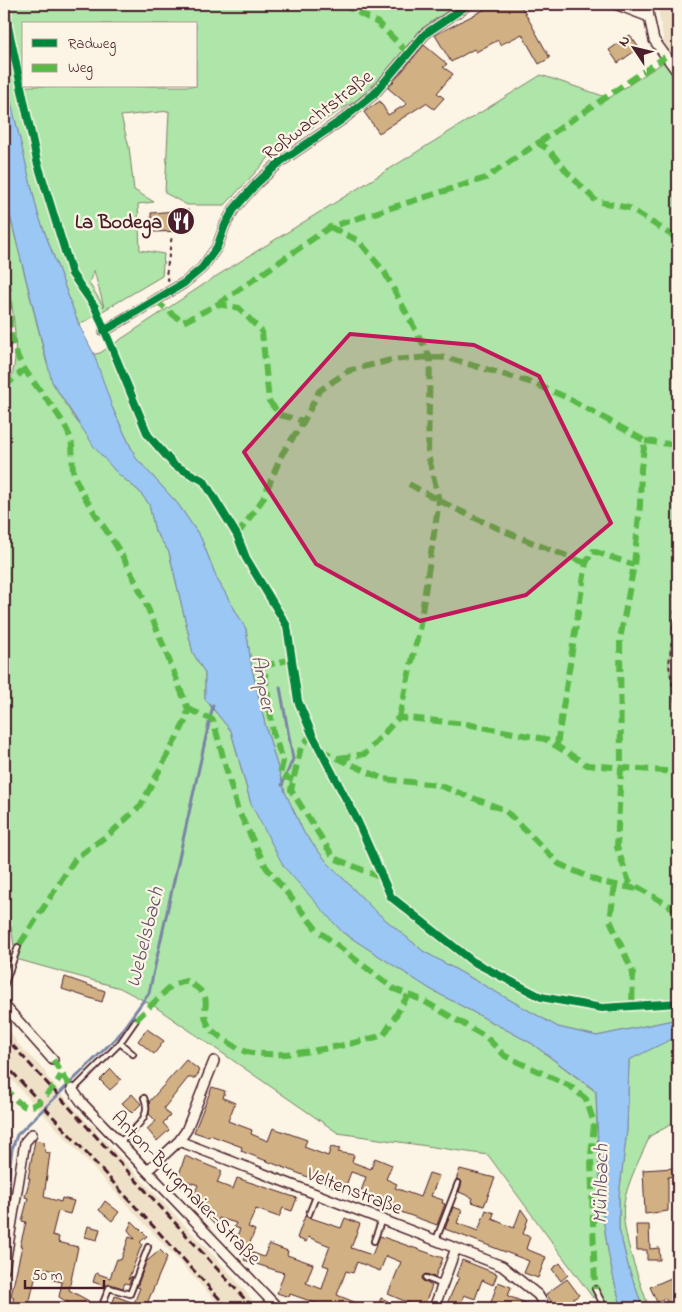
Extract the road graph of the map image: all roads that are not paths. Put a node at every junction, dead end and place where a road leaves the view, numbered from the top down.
1 (469, 4) edge
2 (615, 4) edge
3 (647, 4) edge
4 (649, 17) junction
5 (678, 73) edge
6 (104, 332) dead end
7 (18, 947) dead end
8 (4, 986) edge
9 (4, 1005) edge
10 (136, 1020) dead end
11 (120, 1042) junction
12 (133, 1054) dead end
13 (53, 1060) dead end
14 (214, 1061) dead end
15 (72, 1090) joint
16 (144, 1098) dead end
17 (32, 1134) dead end
18 (178, 1141) junction
19 (120, 1142) junction
20 (148, 1170) junction
21 (458, 1183) dead end
22 (317, 1194) junction
23 (309, 1214) dead end
24 (382, 1219) junction
25 (374, 1240) dead end
26 (436, 1240) junction
27 (148, 1247) dead end
28 (456, 1248) junction
29 (4, 1270) edge
30 (426, 1278) dead end
31 (443, 1285) junction
32 (595, 1289) dead end
33 (101, 1308) edge
34 (278, 1308) edge
35 (434, 1308) edge
36 (546, 1308) edge
37 (605, 1308) edge

1 - 6 street, Roßwachtstraße
2 - 4 street
3 - 4 street
4 - 5 street
7 - 8 lane
9 - 13 street
10 - 11 lane
11 - 12 lane
11 - 15 lane
14 - 18 street
15 - 19 street, Anton-Burgmaier-Straße
16 - 19 lane
17 - 29 street
18 - 20 street
18 - 22 street, Veltenstraße
19 - 20 street, Anton-Burgmaier-Straße
20 - 34 street, Anton-Burgmaier-Straße
21 - 26 lane
22 - 23 lane
22 - 24 street, Veltenstraße
24 - 25 lane
24 - 26 street, Veltenstraße
26 - 28 street, Veltenstraße
27 - 33 lane
28 - 31 street
28 - 36 street, Veltenstraße
30 - 31 lane
31 - 35 street
32 - 37 lane

